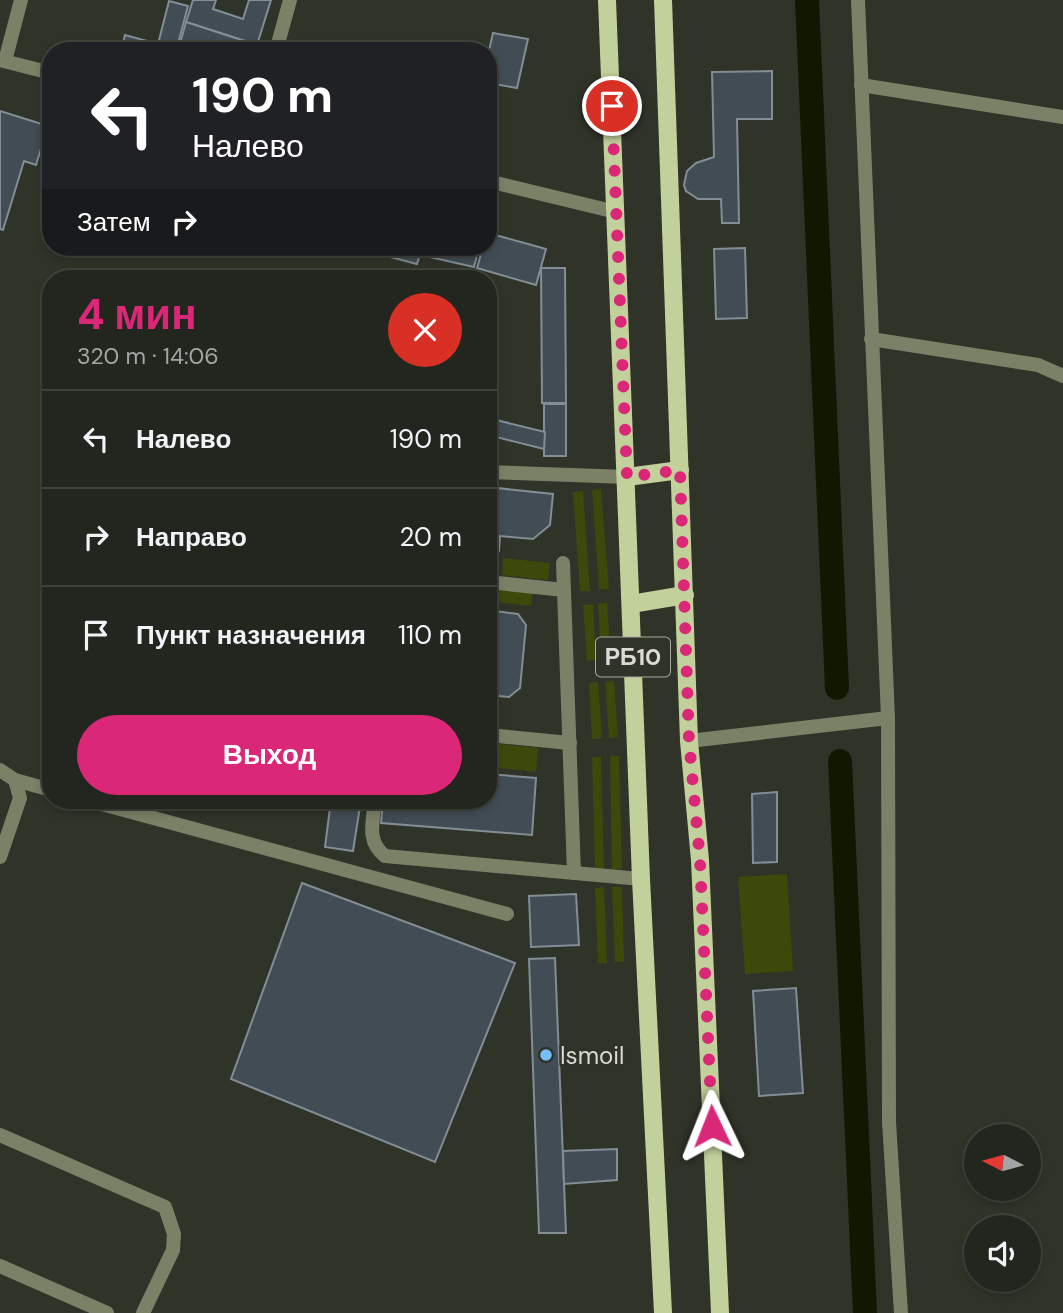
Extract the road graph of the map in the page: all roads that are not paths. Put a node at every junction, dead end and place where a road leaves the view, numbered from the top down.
1 (21, 0) edge
2 (290, 0) edge
3 (607, 0) edge
4 (663, 0) edge
5 (858, 0) edge
6 (278, 42) edge
7 (3, 61) edge
8 (42, 71) edge
9 (861, 85) junction
10 (1063, 117) edge
11 (497, 183) edge
12 (616, 212) junction
13 (871, 339) junction
14 (1063, 376) edge
15 (680, 470) junction
16 (497, 471) edge
17 (627, 477) junction
18 (563, 563) dead end
19 (497, 583) edge
20 (564, 590) junction
21 (685, 595) junction
22 (631, 604) junction
23 (888, 718) junction
24 (497, 736) edge
25 (689, 741) junction
26 (570, 743) junction
27 (0, 771) edge
28 (15, 780) junction
29 (42, 788) edge
30 (120, 809) edge
31 (374, 809) edge
32 (0, 856) edge
33 (575, 873) junction
34 (641, 879) junction
35 (507, 914) dead end
36 (0, 1135) edge
37 (0, 1266) edge
38 (107, 1313) edge
39 (144, 1313) edge
40 (663, 1313) edge
41 (720, 1313) edge
42 (901, 1313) edge

1 - 7 street
2 - 6 street
3 - 12 main road, РБ10
4 - 15 main road, РБ10
5 - 9 street
7 - 8 street
9 - 10 street
9 - 13 street
11 - 12 street
12 - 17 main road, РБ10
13 - 14 street
13 - 23 street
15 - 17 main road
15 - 21 main road, РБ10
16 - 17 street
17 - 22 main road, РБ10
18 - 20 street
19 - 20 street
20 - 26 street
21 - 22 main road
21 - 25 main road, РБ10
22 - 34 main road, РБ10
23 - 25 street
23 - 42 street
24 - 26 street
25 - 41 main road, РБ10
26 - 33 street
27 - 28 street
28 - 29 street
28 - 32 street
30 - 35 street
31 - 33 street
33 - 34 street
34 - 40 main road, РБ10
36 - 39 street
37 - 38 street

